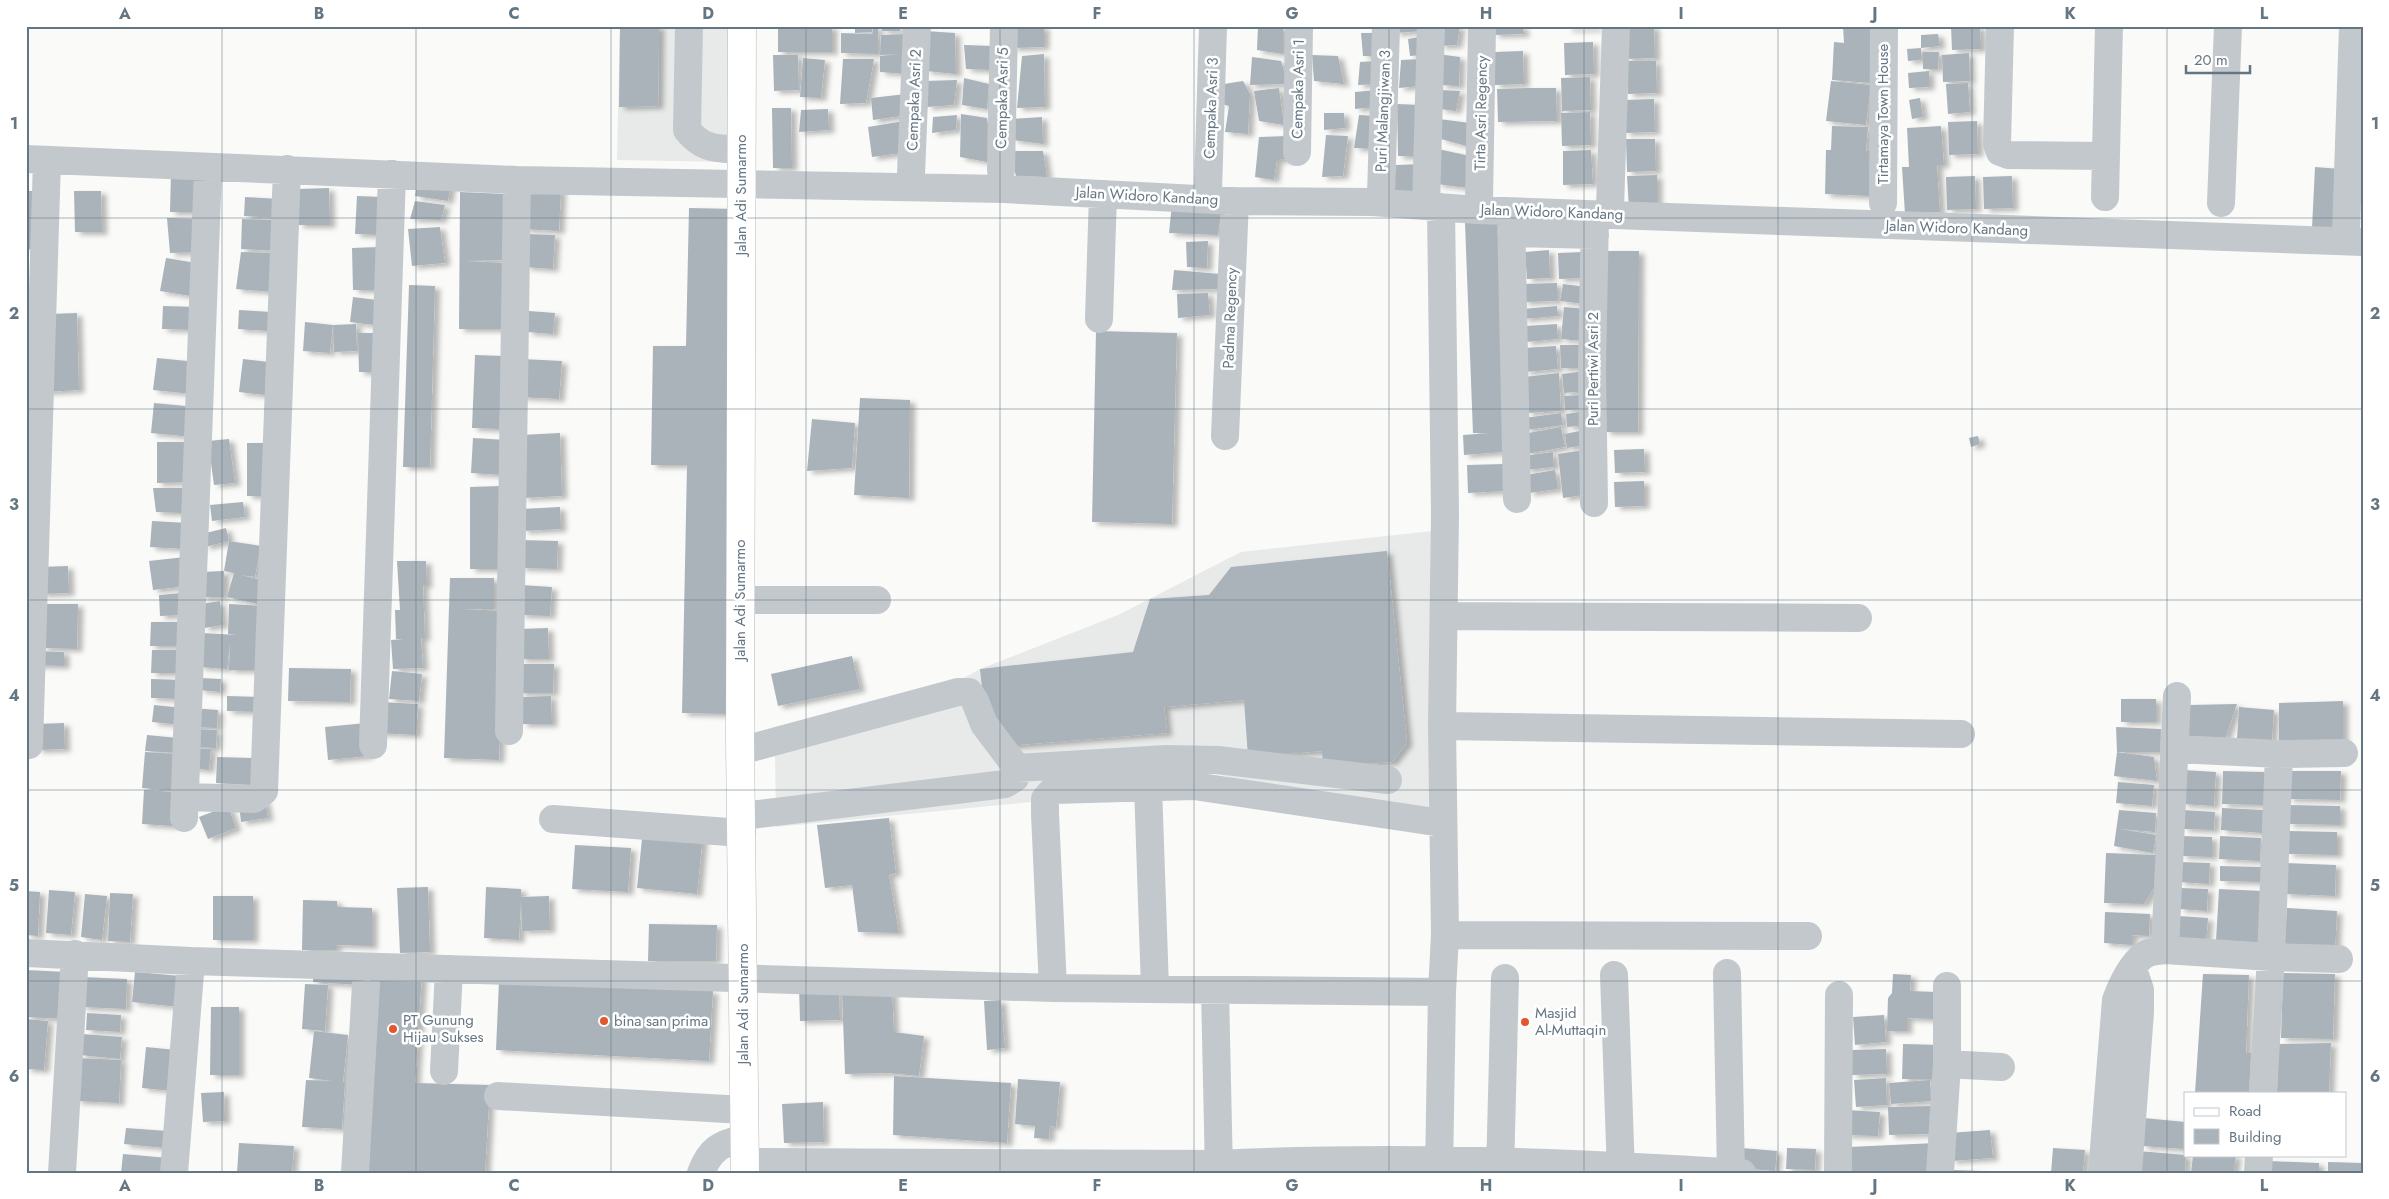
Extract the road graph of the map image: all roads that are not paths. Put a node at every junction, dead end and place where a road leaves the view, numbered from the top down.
1 (689, 26) edge
2 (742, 26) edge
3 (917, 26) edge
4 (1004, 26) edge
5 (1213, 26) edge
6 (1299, 26) edge
7 (1386, 26) edge
8 (1431, 26) edge
9 (1482, 26) edge
10 (1616, 26) edge
11 (1884, 26) edge
12 (2000, 26) edge
13 (2109, 26) edge
14 (2228, 26) edge
15 (2353, 26) edge
16 (741, 150) junction
17 (1297, 152) dead end
18 (2104, 156) junction
19 (36, 159) edge
20 (208, 168) junction
21 (287, 169) junction
22 (1000, 170) dead end
23 (392, 174) junction
24 (911, 174) dead end
25 (517, 180) junction
26 (741, 186) junction
27 (1208, 191) dead end
28 (1103, 194) junction
29 (1381, 196) dead end
30 (2105, 197) dead end
31 (1479, 199) dead end
32 (1235, 201) junction
33 (1883, 202) dead end
34 (2221, 203) dead end
35 (1433, 207) junction
36 (1600, 220) junction
37 (1511, 222) junction
38 (2354, 237) edge
39 (1099, 319) dead end
40 (1225, 436) dead end
41 (1517, 499) dead end
42 (1594, 503) dead end
43 (740, 600) junction
44 (877, 600) dead end
45 (1445, 616) junction
46 (1858, 618) dead end
47 (2178, 696) dead end
48 (1442, 726) junction
49 (509, 731) dead end
50 (1961, 734) dead end
51 (740, 736) junction
52 (29, 745) dead end
53 (373, 745) dead end
54 (2176, 749) junction
55 (2344, 753) dead end
56 (2279, 754) junction
57 (1017, 768) junction
58 (1388, 780) dead end
59 (1148, 786) junction
60 (553, 819) dead end
61 (1442, 823) junction
62 (742, 824) junction
63 (1445, 935) junction
64 (1808, 936) dead end
65 (2165, 950) junction
66 (26, 953) edge
67 (76, 954) junction
68 (2272, 958) junction
69 (2339, 958) dead end
70 (191, 961) junction
71 (367, 966) junction
72 (449, 969) junction
73 (1727, 973) dead end
74 (1614, 975) dead end
75 (1505, 978) dead end
76 (743, 979) junction
77 (1947, 986) dead end
78 (1053, 988) junction
79 (1155, 988) junction
80 (1215, 990) junction
81 (1442, 992) junction
82 (1839, 995) dead end
83 (1947, 1064) junction
84 (2001, 1066) dead end
85 (444, 1071) dead end
86 (2263, 1092) edge
87 (498, 1096) dead end
88 (744, 1110) junction
89 (2118, 1123) junction
90 (2259, 1156) edge
91 (744, 1158) edge
92 (1372, 1166) edge
93 (1439, 1166) edge
94 (1500, 1166) edge
95 (1219, 1168) edge
96 (1621, 1169) edge
97 (1735, 1172) edge
98 (62, 1173) edge
99 (174, 1173) edge
100 (355, 1173) edge
101 (701, 1173) edge
102 (1838, 1173) edge
103 (1940, 1173) edge
104 (2102, 1173) edge
105 (2128, 1173) edge
106 (2258, 1173) edge

1 - 16 street
2 - 16 main road, Jalan Adi Sumarmo
3 - 24 street, Cempaka Asri 2
4 - 22 street, Cempaka Asri 5
5 - 27 street, Cempaka Asri 3
6 - 17 street, Cempaka Asri 1
7 - 29 street, Puri Malangjiwan 3
8 - 35 street
9 - 31 street, Tirta Asri Regency
10 - 36 street, Puri Pertiwi Asri 2
11 - 33 street, Tirtamaya Town House
12 - 18 street
13 - 18 street
14 - 34 street
15 - 38 street
16 - 26 main road, Jalan Adi Sumarmo
18 - 30 street
19 - 20 street, Jalan Widoro Kandang
19 - 52 street
20 - 21 street, Jalan Widoro Kandang
20 - 21 street
21 - 23 street, Jalan Widoro Kandang
23 - 25 street, Jalan Widoro Kandang
23 - 53 street
25 - 26 street, Jalan Widoro Kandang
25 - 49 street
26 - 28 street, Jalan Widoro Kandang
26 - 43 main road, Jalan Adi Sumarmo
28 - 32 street, Jalan Widoro Kandang
28 - 39 street
32 - 35 street, Jalan Widoro Kandang
32 - 40 street, Padma Regency
35 - 37 street, Jalan Widoro Kandang
35 - 45 street
36 - 37 street, Jalan Widoro Kandang
36 - 38 street, Jalan Widoro Kandang
36 - 42 street, Puri Pertiwi Asri 2
37 - 41 street
43 - 44 street
43 - 51 main road, Jalan Adi Sumarmo
45 - 46 street
45 - 48 street
47 - 54 street
48 - 50 street
48 - 61 street
51 - 57 street
51 - 62 main road, Jalan Adi Sumarmo
54 - 56 street
54 - 65 street
55 - 56 street
56 - 68 street
57 - 58 street
57 - 62 street
59 - 61 street
59 - 78 street
59 - 79 street
60 - 62 street
61 - 63 street
62 - 76 main road, Jalan Adi Sumarmo
63 - 64 street
63 - 81 street
65 - 68 street
65 - 89 street
66 - 67 street
67 - 70 street
67 - 98 street
68 - 69 street
68 - 86 street
70 - 71 street
70 - 99 street
71 - 72 street
71 - 100 street
72 - 76 street
72 - 85 street
73 - 97 street
74 - 96 street
75 - 94 street
76 - 78 street
76 - 88 main road, Jalan Adi Sumarmo
77 - 83 street
78 - 79 street
79 - 80 street
80 - 81 street
80 - 95 street
81 - 93 street
82 - 102 street
83 - 84 street
83 - 103 street
87 - 88 street
88 - 91 main road, Jalan Adi Sumarmo
89 - 104 street
89 - 105 street
90 - 106 street
91 - 95 street
91 - 101 street
92 - 93 street
92 - 95 street
93 - 94 street
94 - 96 street
96 - 97 street

